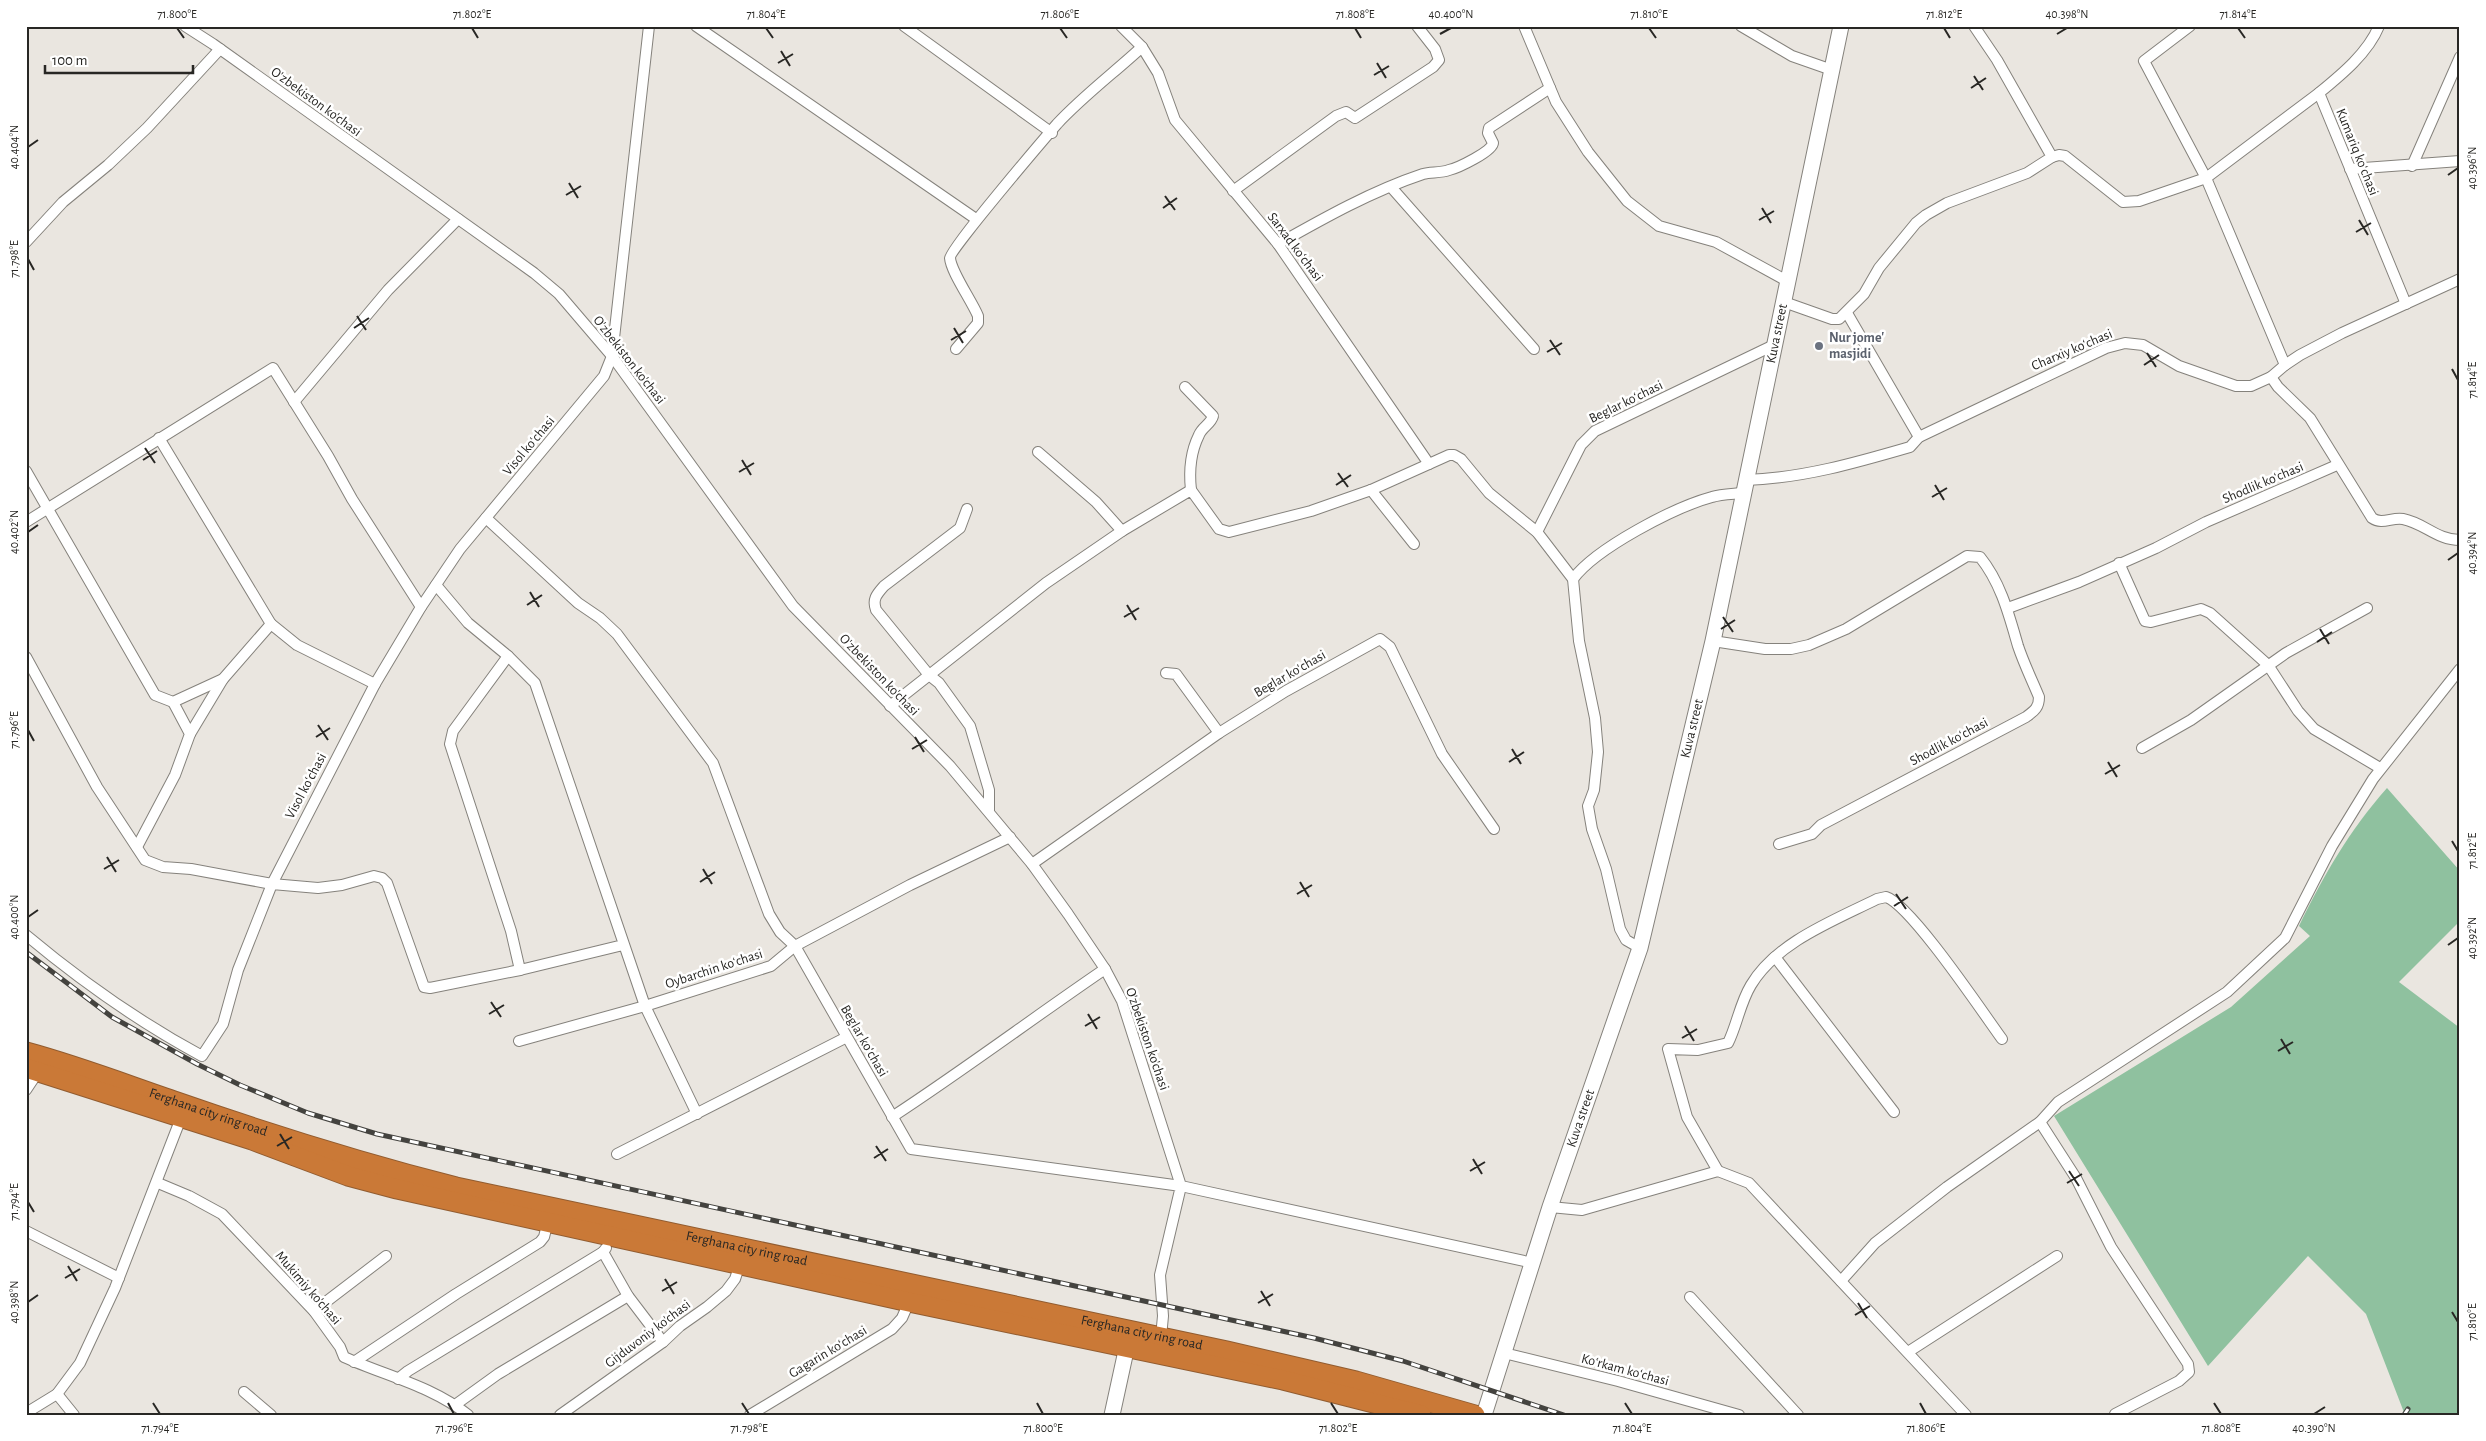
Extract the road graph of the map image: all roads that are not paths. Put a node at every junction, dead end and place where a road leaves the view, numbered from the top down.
1 (185, 26) edge
2 (649, 26) edge
3 (696, 26) edge
4 (904, 26) edge
5 (1120, 26) edge
6 (1417, 26) edge
7 (1524, 26) edge
8 (1741, 26) edge
9 (1841, 26) edge
10 (1974, 26) edge
11 (2190, 26) edge
12 (2379, 26) edge
13 (1142, 47) junction
14 (220, 48) junction
15 (2460, 57) edge
16 (1832, 70) junction
17 (1550, 88) junction
18 (2319, 93) junction
19 (1052, 133) junction
20 (2052, 157) junction
21 (2460, 161) edge
22 (2412, 166) junction
23 (2350, 169) junction
24 (2206, 178) junction
25 (1391, 187) junction
26 (1234, 191) junction
27 (458, 219) junction
28 (976, 219) junction
29 (26, 242) edge
30 (1278, 244) junction
31 (2460, 279) edge
32 (1789, 282) junction
33 (1784, 302) junction
34 (2406, 304) junction
35 (1847, 313) junction
36 (1774, 345) junction
37 (956, 349) dead end
38 (1534, 349) dead end
39 (612, 356) junction
40 (2286, 365) junction
41 (2271, 377) junction
42 (1185, 387) dead end
43 (294, 402) junction
44 (1919, 437) junction
45 (159, 438) junction
46 (1038, 452) dead end
47 (1429, 464) junction
48 (2337, 465) junction
49 (26, 471) edge
50 (1744, 487) junction
51 (1190, 490) junction
52 (1371, 490) junction
53 (48, 509) junction
54 (967, 509) dead end
55 (486, 518) junction
56 (26, 522) edge
57 (1122, 532) junction
58 (1537, 532) junction
59 (2460, 540) edge
60 (1414, 544) dead end
61 (2119, 563) junction
62 (1573, 579) junction
63 (436, 585) junction
64 (421, 607) junction
65 (2008, 608) junction
66 (2367, 608) dead end
67 (272, 624) junction
68 (1713, 641) junction
69 (508, 656) junction
70 (26, 657) edge
71 (2268, 665) junction
72 (2460, 669) edge
73 (1166, 672) dead end
74 (928, 676) junction
75 (223, 679) junction
76 (375, 684) junction
77 (173, 702) junction
78 (890, 706) junction
79 (1219, 733) junction
80 (190, 734) junction
81 (2142, 748) dead end
82 (2380, 768) junction
83 (989, 810) junction
84 (1494, 829) dead end
85 (1010, 837) junction
86 (1779, 844) dead end
87 (137, 847) junction
88 (1032, 864) junction
89 (272, 884) junction
90 (26, 935) edge
91 (623, 945) junction
92 (795, 946) junction
93 (1640, 948) junction
94 (1775, 957) junction
95 (1105, 969) junction
96 (520, 970) junction
97 (645, 1006) junction
98 (845, 1038) junction
99 (2002, 1039) dead end
100 (520, 1041) dead end
101 (26, 1052) edge
102 (32, 1070) edge
103 (115, 1088) junction
104 (26, 1090) edge
105 (1894, 1112) dead end
106 (697, 1114) junction
107 (892, 1117) junction
108 (181, 1118) junction
109 (2040, 1122) junction
110 (617, 1154) dead end
111 (1718, 1171) junction
112 (158, 1182) junction
113 (1181, 1186) junction
114 (1550, 1207) junction
115 (548, 1221) junction
116 (26, 1231) edge
117 (607, 1244) junction
118 (386, 1256) dead end
119 (2057, 1256) dead end
120 (1533, 1263) junction
121 (740, 1264) junction
122 (119, 1278) junction
123 (1841, 1281) junction
124 (628, 1296) junction
125 (1690, 1297) dead end
126 (909, 1302) junction
127 (314, 1311) junction
128 (1161, 1337) junction
129 (1129, 1339) junction
130 (663, 1342) junction
131 (1908, 1352) junction
132 (1504, 1353) junction
133 (354, 1362) junction
134 (398, 1379) junction
135 (244, 1392) dead end
136 (56, 1394) junction
137 (455, 1404) junction
138 (26, 1413) edge
139 (2115, 1414) edge
140 (74, 1415) edge
141 (270, 1415) edge
142 (468, 1415) edge
143 (560, 1415) edge
144 (750, 1415) edge
145 (1112, 1415) edge
146 (1421, 1415) edge
147 (1475, 1415) edge
148 (1484, 1415) edge
149 (1739, 1415) edge
150 (1798, 1415) edge
151 (1966, 1415) edge

1 - 14 street, O'zbekiston ko'chasi
2 - 39 street, Visol koʻchasi
3 - 28 street
4 - 19 street
5 - 13 street, Sarxad koʻchasi
6 - 26 street
7 - 17 street
8 - 16 street
9 - 16 main road, Kuva street
10 - 20 street
11 - 24 street
12 - 18 street
13 - 19 street
13 - 26 street, Sarxad koʻchasi
14 - 27 street, O'zbekiston ko'chasi
14 - 29 street
15 - 22 street
16 - 32 main road, Kuva street
17 - 25 street
17 - 32 street
18 - 23 street, Kumariq koʻchasi
18 - 24 street
19 - 28 street
20 - 24 street
20 - 35 street
21 - 22 street
22 - 23 street
23 - 34 street, Kumariq koʻchasi
24 - 40 street
25 - 30 street
25 - 38 street
26 - 30 street, Sarxad koʻchasi
27 - 39 street, O'zbekiston ko'chasi
27 - 43 street
28 - 37 street
30 - 47 street, Sarxad koʻchasi
31 - 34 street, Charxiy koʻchasi
32 - 33 main road, Kuva street
33 - 35 street
33 - 36 main road, Kuva street
34 - 40 street, Charxiy koʻchasi
35 - 44 street
36 - 50 main road, Kuva street
36 - 58 street, Beglar koʻchasi
39 - 55 street, Visol koʻchasi
39 - 78 street, O'zbekiston ko'chasi
40 - 41 street, Charxiy koʻchasi
41 - 44 street, Charxiy koʻchasi
41 - 48 street
42 - 51 street
43 - 45 street
43 - 64 street
44 - 50 street, Charxiy koʻchasi
45 - 53 street
45 - 67 street
46 - 57 street
47 - 52 street
47 - 58 street
48 - 59 street
48 - 61 street, Shodlik koʻchasi
49 - 53 street
50 - 62 street, Charxiy koʻchasi
50 - 68 main road, Kuva street
51 - 52 street
51 - 57 street
52 - 60 street
53 - 56 street
53 - 77 street
54 - 74 street
55 - 63 street, Visol koʻchasi
55 - 92 street, Beglar koʻchasi
57 - 74 street
58 - 62 street
61 - 65 street, Shodlik koʻchasi
61 - 71 street
62 - 93 street
63 - 64 street, Visol koʻchasi
63 - 69 street
64 - 76 street, Visol koʻchasi
65 - 68 street, Shodlik koʻchasi
65 - 86 street, Shodlik koʻchasi
66 - 71 street
67 - 75 street
67 - 76 street
68 - 93 main road, Kuva street
69 - 91 street
69 - 96 street
70 - 87 street
71 - 81 street
71 - 82 street
72 - 82 street
73 - 79 street
74 - 78 street
74 - 83 street
75 - 77 street
75 - 80 street
76 - 89 street, Visol koʻchasi
77 - 80 street
78 - 83 street, O'zbekiston ko'chasi
79 - 84 street, Beglar koʻchasi
79 - 88 street, Beglar koʻchasi
80 - 87 street
82 - 109 street
83 - 85 street, O'zbekiston ko'chasi
85 - 88 street, O'zbekiston ko'chasi
85 - 92 street, Oybarchin koʻchasi
87 - 89 street
88 - 95 street, O'zbekiston ko'chasi
89 - 90 street, Visol koʻchasi
89 - 96 street
91 - 96 street
91 - 97 street
92 - 97 street, Oybarchin koʻchasi
92 - 98 street, Beglar koʻchasi
93 - 114 main road, Kuva street
94 - 99 street
94 - 105 street
94 - 111 street
95 - 107 street
95 - 113 street, O'zbekiston ko'chasi
97 - 100 street, Oybarchin koʻchasi
97 - 106 street
98 - 106 street
98 - 107 street, Beglar koʻchasi
101 - 103 highway, Ferghana city ring road
102 - 103 highway, Ferghana city ring road
102 - 104 street
103 - 108 highway, Ferghana city ring road
103 - 129 highway, Ferghana city ring road
106 - 110 street
107 - 113 street, Beglar koʻchasi
108 - 112 street
108 - 115 highway, Ferghana city ring road
109 - 123 street
109 - 139 street
111 - 114 street
111 - 123 street
112 - 122 street
112 - 127 street, Mukimiy ko'chasi
113 - 120 street
113 - 128 street
114 - 120 main road, Kuva street
115 - 117 highway, Ferghana city ring road
115 - 133 street
116 - 122 street
117 - 121 highway, Ferghana city ring road
117 - 124 street
117 - 134 street
118 - 127 street
119 - 131 street
120 - 132 main road, Kuva street
121 - 126 highway, Ferghana city ring road
121 - 130 street, Gijduvoniy ko'chasi
122 - 136 street
123 - 131 street
124 - 130 street
124 - 137 street
125 - 150 street
126 - 129 highway, Ferghana city ring road
126 - 144 street, Gagarin koʻchasi
127 - 133 street, Mukimiy ko'chasi
128 - 129 highway, Ferghana city ring road
128 - 147 highway, Ferghana city ring road
129 - 145 main road
129 - 146 highway, Ferghana city ring road
130 - 143 street, Gijduvoniy ko'chasi
131 - 151 street
132 - 148 main road, Kuva street
132 - 149 street, Koʻrkam koʻchasi
133 - 134 street, Mukimiy ko'chasi
134 - 137 street, Mukimiy ko'chasi
135 - 141 street
136 - 138 street
136 - 140 street
137 - 142 street, Mukimiy ko'chasi

